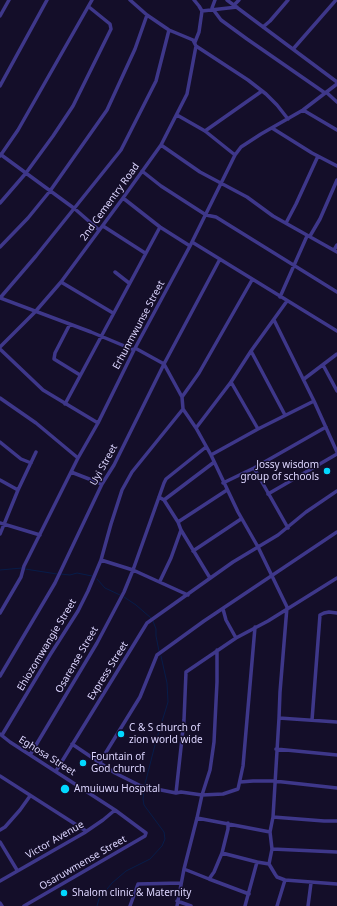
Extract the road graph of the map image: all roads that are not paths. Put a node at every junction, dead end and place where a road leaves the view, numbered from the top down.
1 (8, 0) edge
2 (48, 0) edge
3 (92, 0) edge
4 (130, 0) edge
5 (194, 0) edge
6 (215, 0) edge
7 (227, 0) edge
8 (239, 0) edge
9 (288, 0) edge
10 (336, 0) edge
11 (236, 6) junction
12 (89, 7) junction
13 (212, 9) junction
14 (202, 11) junction
15 (147, 15) junction
16 (0, 16) edge
17 (263, 27) junction
18 (169, 30) junction
19 (195, 42) junction
20 (196, 46) junction
21 (294, 48) junction
22 (337, 83) edge
23 (0, 86) edge
24 (262, 91) junction
25 (326, 92) junction
26 (337, 102) edge
27 (303, 110) junction
28 (177, 115) junction
29 (288, 119) junction
30 (272, 128) junction
31 (337, 130) edge
32 (205, 131) junction
33 (161, 145) junction
34 (0, 155) edge
35 (235, 155) junction
36 (318, 156) junction
37 (337, 166) edge
38 (142, 171) junction
39 (26, 173) junction
40 (337, 180) edge
41 (220, 183) junction
42 (50, 190) junction
43 (124, 198) junction
44 (0, 203) edge
45 (75, 209) junction
46 (206, 215) junction
47 (286, 223) junction
48 (103, 226) junction
49 (160, 227) junction
50 (99, 230) junction
51 (308, 236) junction
52 (191, 244) junction
53 (337, 245) edge
54 (0, 247) edge
55 (335, 251) edge
56 (145, 253) junction
57 (220, 259) junction
58 (294, 266) junction
59 (115, 272) dead end
60 (252, 280) junction
61 (61, 282) junction
62 (129, 283) junction
63 (337, 292) edge
64 (280, 297) junction
65 (0, 298) edge
66 (287, 301) junction
67 (35, 312) junction
68 (113, 313) junction
69 (274, 320) junction
70 (70, 324) junction
71 (337, 331) edge
72 (101, 336) junction
73 (0, 348) edge
74 (134, 349) junction
75 (251, 352) junction
76 (337, 354) edge
77 (164, 364) junction
78 (323, 365) junction
79 (80, 375) junction
80 (304, 379) junction
81 (231, 382) junction
82 (337, 391) edge
83 (182, 397) junction
84 (0, 398) edge
85 (314, 401) junction
86 (65, 404) junction
87 (183, 408) junction
88 (285, 415) junction
89 (98, 423) junction
90 (196, 428) junction
91 (326, 428) junction
92 (258, 429) junction
93 (337, 436) edge
94 (332, 440) junction
95 (0, 442) edge
96 (206, 447) junction
97 (36, 452) dead end
98 (337, 453) edge
99 (211, 455) junction
100 (78, 458) junction
101 (213, 462) junction
102 (31, 463) junction
103 (254, 468) junction
104 (71, 472) junction
105 (0, 480) edge
106 (223, 483) junction
107 (102, 484) junction
108 (18, 490) junction
109 (227, 490) junction
110 (337, 491) edge
111 (268, 494) junction
112 (159, 497) junction
113 (164, 500) junction
114 (241, 519) junction
115 (178, 522) junction
116 (0, 523) edge
117 (4, 524) junction
118 (288, 528) junction
119 (181, 530) junction
120 (337, 532) edge
121 (0, 534) edge
122 (40, 535) junction
123 (258, 547) junction
124 (193, 551) junction
125 (101, 560) junction
126 (133, 570) junction
127 (272, 577) junction
128 (210, 578) junction
129 (337, 578) edge
130 (160, 581) junction
131 (188, 595) junction
132 (288, 607) junction
133 (223, 609) junction
134 (0, 613) edge
135 (337, 613) edge
136 (255, 627) junction
137 (236, 638) junction
138 (217, 650) junction
139 (0, 676) edge
140 (279, 718) junction
141 (312, 720) junction
142 (337, 722) edge
143 (1, 735) edge
144 (72, 744) junction
145 (276, 749) junction
146 (337, 755) edge
147 (30, 756) junction
148 (100, 762) junction
149 (56, 771) junction
150 (1, 778) edge
151 (274, 781) junction
152 (240, 782) junction
153 (337, 788) edge
154 (176, 793) junction
155 (202, 795) junction
156 (30, 796) junction
157 (115, 810) junction
158 (273, 817) junction
159 (197, 818) junction
160 (337, 821) edge
161 (228, 823) junction
162 (0, 830) edge
163 (86, 831) junction
164 (145, 831) joint
165 (270, 832) junction
166 (0, 842) edge
167 (272, 849) junction
168 (337, 852) edge
169 (222, 853) junction
170 (257, 862) junction
171 (269, 864) junction
172 (184, 869) junction
173 (17, 870) junction
174 (209, 879) junction
175 (284, 880) junction
176 (0, 881) edge
177 (311, 882) junction
178 (181, 883) junction
179 (337, 884) edge
180 (249, 894) junction
181 (177, 901) junction
182 (0, 903) edge
183 (2, 906) edge
184 (24, 906) edge
185 (130, 906) edge
186 (177, 906) edge
187 (191, 906) edge
188 (245, 906) edge
189 (278, 906) edge
190 (308, 906) edge

1 - 16 street
2 - 23 street
3 - 12 street
4 - 15 street
5 - 14 street
6 - 13 street
7 - 11 street
8 - 11 street
9 - 17 street
10 - 21 street
11 - 13 street
11 - 17 street
12 - 34 street
12 - 39 street
13 - 14 street
13 - 25 street
14 - 19 street
15 - 18 street
15 - 42 street
17 - 21 street
18 - 19 street
18 - 45 street
19 - 20 street
20 - 24 street
20 - 28 street, 2nd Cementry Road
21 - 22 street
22 - 25 street, Erhunmwunse Street
24 - 29 street
24 - 32 street
25 - 26 street
25 - 27 street, Erhunmwunse Street
27 - 29 street, Erhunmwunse Street
27 - 31 street
28 - 32 street
28 - 33 street, 2nd Cementry Road
29 - 30 street, Erhunmwunse Street
30 - 35 street, Erhunmwunse Street
30 - 36 street
32 - 35 street
33 - 38 street, 2nd Cementry Road
33 - 41 street
34 - 39 street
35 - 41 street, Erhunmwunse Street
36 - 37 street
36 - 47 street
38 - 43 street, 2nd Cementry Road
38 - 46 street
39 - 42 street
39 - 44 street
40 - 51 street
41 - 46 street, Erhunmwunse Street
41 - 47 street
42 - 45 street
42 - 54 street
43 - 48 street, 2nd Cementry Road
43 - 49 street
45 - 50 street
45 - 65 street
46 - 52 street, Erhunmwunse Street
46 - 58 street
47 - 51 street
48 - 50 street, 2nd Cementry Road
48 - 56 street
49 - 52 street
49 - 56 street
50 - 61 street, 2nd Cementry Road
51 - 55 street
51 - 58 street
52 - 57 street
52 - 74 street, Erhunmwunse Street
53 - 55 street
56 - 62 street
57 - 60 street
57 - 77 street, Uyi Street
58 - 63 street
58 - 64 street
59 - 62 street
60 - 64 street
60 - 83 street
61 - 67 street, 2nd Cementry Road
61 - 68 street
62 - 68 street
64 - 66 street
65 - 67 street
66 - 69 street
66 - 71 street
67 - 70 street
67 - 73 street, 2nd Cementry Road
68 - 72 street
69 - 75 street
69 - 80 street
70 - 72 street
70 - 79 street
72 - 74 street
72 - 79 street
73 - 86 street
74 - 77 street
74 - 89 street, Erhunmwunse Street
75 - 81 street
75 - 88 street
76 - 78 street
77 - 83 street
77 - 107 street, Uyi Street
78 - 80 street
78 - 82 street
79 - 86 street
80 - 85 street
81 - 90 street
81 - 92 street
83 - 87 street
84 - 100 street
85 - 88 street
85 - 91 street
86 - 89 street
87 - 90 street
87 - 125 street, Ehiozomwangie Street
88 - 92 street
89 - 100 street, Erhunmwunse Street
90 - 96 street
91 - 94 street
91 - 103 street
92 - 99 street
93 - 94 street
94 - 98 street
95 - 102 street
96 - 99 street
96 - 112 street, Osarense Street
97 - 102 street
98 - 111 street
99 - 101 street
100 - 104 street, Erhunmwunse Street
101 - 106 street
101 - 113 street
102 - 108 street
103 - 106 street
103 - 111 street
104 - 107 street
104 - 122 street, Erhunmwunse Street
105 - 108 street
106 - 109 street
107 - 139 street, Uyi Street
108 - 117 street
109 - 114 street
109 - 115 street
110 - 118 street, Express Street
111 - 118 street
112 - 113 street
112 - 126 street, Osarense Street
113 - 115 street
114 - 123 street
114 - 124 street
115 - 119 street
116 - 117 street
117 - 121 street
117 - 122 street
118 - 123 street, Express Street
119 - 124 street
119 - 130 street
120 - 127 street
122 - 134 street, Erhunmwunse Street
123 - 127 street
123 - 128 street, Express Street
124 - 128 street
125 - 126 street
125 - 143 street, Ehiozomwangie Street
126 - 130 street
126 - 147 street, Osarense Street
127 - 132 street
127 - 133 street
128 - 131 street, Express Street
129 - 132 street
130 - 131 street
131 - 144 street, Express Street
132 - 136 street
132 - 140 street
133 - 137 street
133 - 148 street
135 - 141 street
136 - 137 street
136 - 152 street
137 - 138 street
138 - 154 street
138 - 155 street
140 - 141 street
140 - 145 street
141 - 142 street
143 - 147 street, Eghosa Street
144 - 148 street
144 - 149 street, Express Street
145 - 146 street
145 - 151 street
147 - 149 street, Eghosa Street
148 - 154 street
149 - 157 street, Eghosa Street
150 - 156 street
151 - 152 street
151 - 153 street
151 - 158 street
152 - 155 street
154 - 155 street
155 - 159 street
156 - 162 street
156 - 163 street
157 - 163 street, Victor Avenue
157 - 164 street, Eghosa Street
158 - 160 street
158 - 165 street
159 - 161 street
159 - 172 street
161 - 165 street
161 - 169 street
163 - 173 street, Victor Avenue
164 - 184 street, Osaruwmense Street
165 - 167 street
166 - 173 street
167 - 168 street
167 - 171 street
169 - 170 street
169 - 174 street
170 - 171 street
170 - 180 street
171 - 175 street
172 - 174 street
172 - 178 street
173 - 176 street, Victor Avenue
174 - 180 street
175 - 177 street
175 - 189 street
177 - 179 street
177 - 190 street
178 - 181 street
178 - 185 street
180 - 188 street
181 - 186 street
181 - 187 street
182 - 183 street

